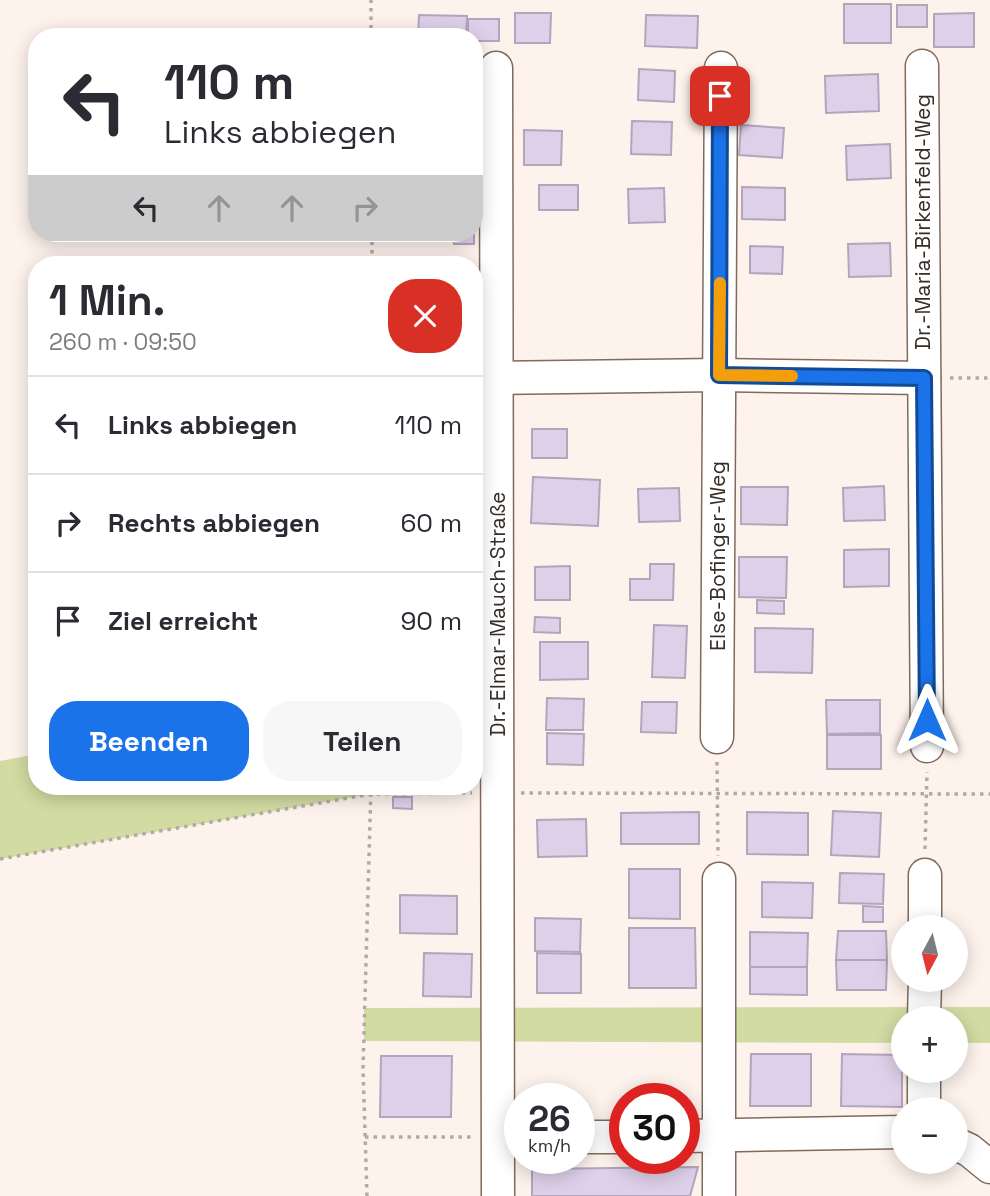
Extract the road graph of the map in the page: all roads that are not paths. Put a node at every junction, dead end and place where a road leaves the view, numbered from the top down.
1 (922, 66) dead end
2 (496, 68) dead end
3 (720, 68) dead end
4 (719, 375) junction
5 (498, 378) junction
6 (924, 378) junction
7 (717, 737) road end
8 (927, 746) road end
9 (925, 875) road end
10 (719, 879) road end
11 (925, 915) edge
12 (507, 1083) edge
13 (891, 1132) edge
14 (700, 1136) edge
15 (720, 1136) junction
16 (968, 1150) edge
17 (504, 1164) edge
18 (990, 1167) edge
19 (498, 1196) edge
20 (719, 1196) edge

1 - 6 street, Dr.-Maria-Birkenfeld-Weg
2 - 5 street, Dr.-Elmar-Mauch-Straße
3 - 4 street, Else-Bofinger-Weg
4 - 5 street
4 - 6 street
4 - 7 street, Else-Bofinger-Weg
5 - 12 street, Dr.-Elmar-Mauch-Straße
6 - 8 street, Dr.-Maria-Birkenfeld-Weg
9 - 11 street
10 - 15 street
13 - 15 street
14 - 15 street
15 - 20 street
16 - 18 street
17 - 19 street, Dr.-Elmar-Mauch-Straße

